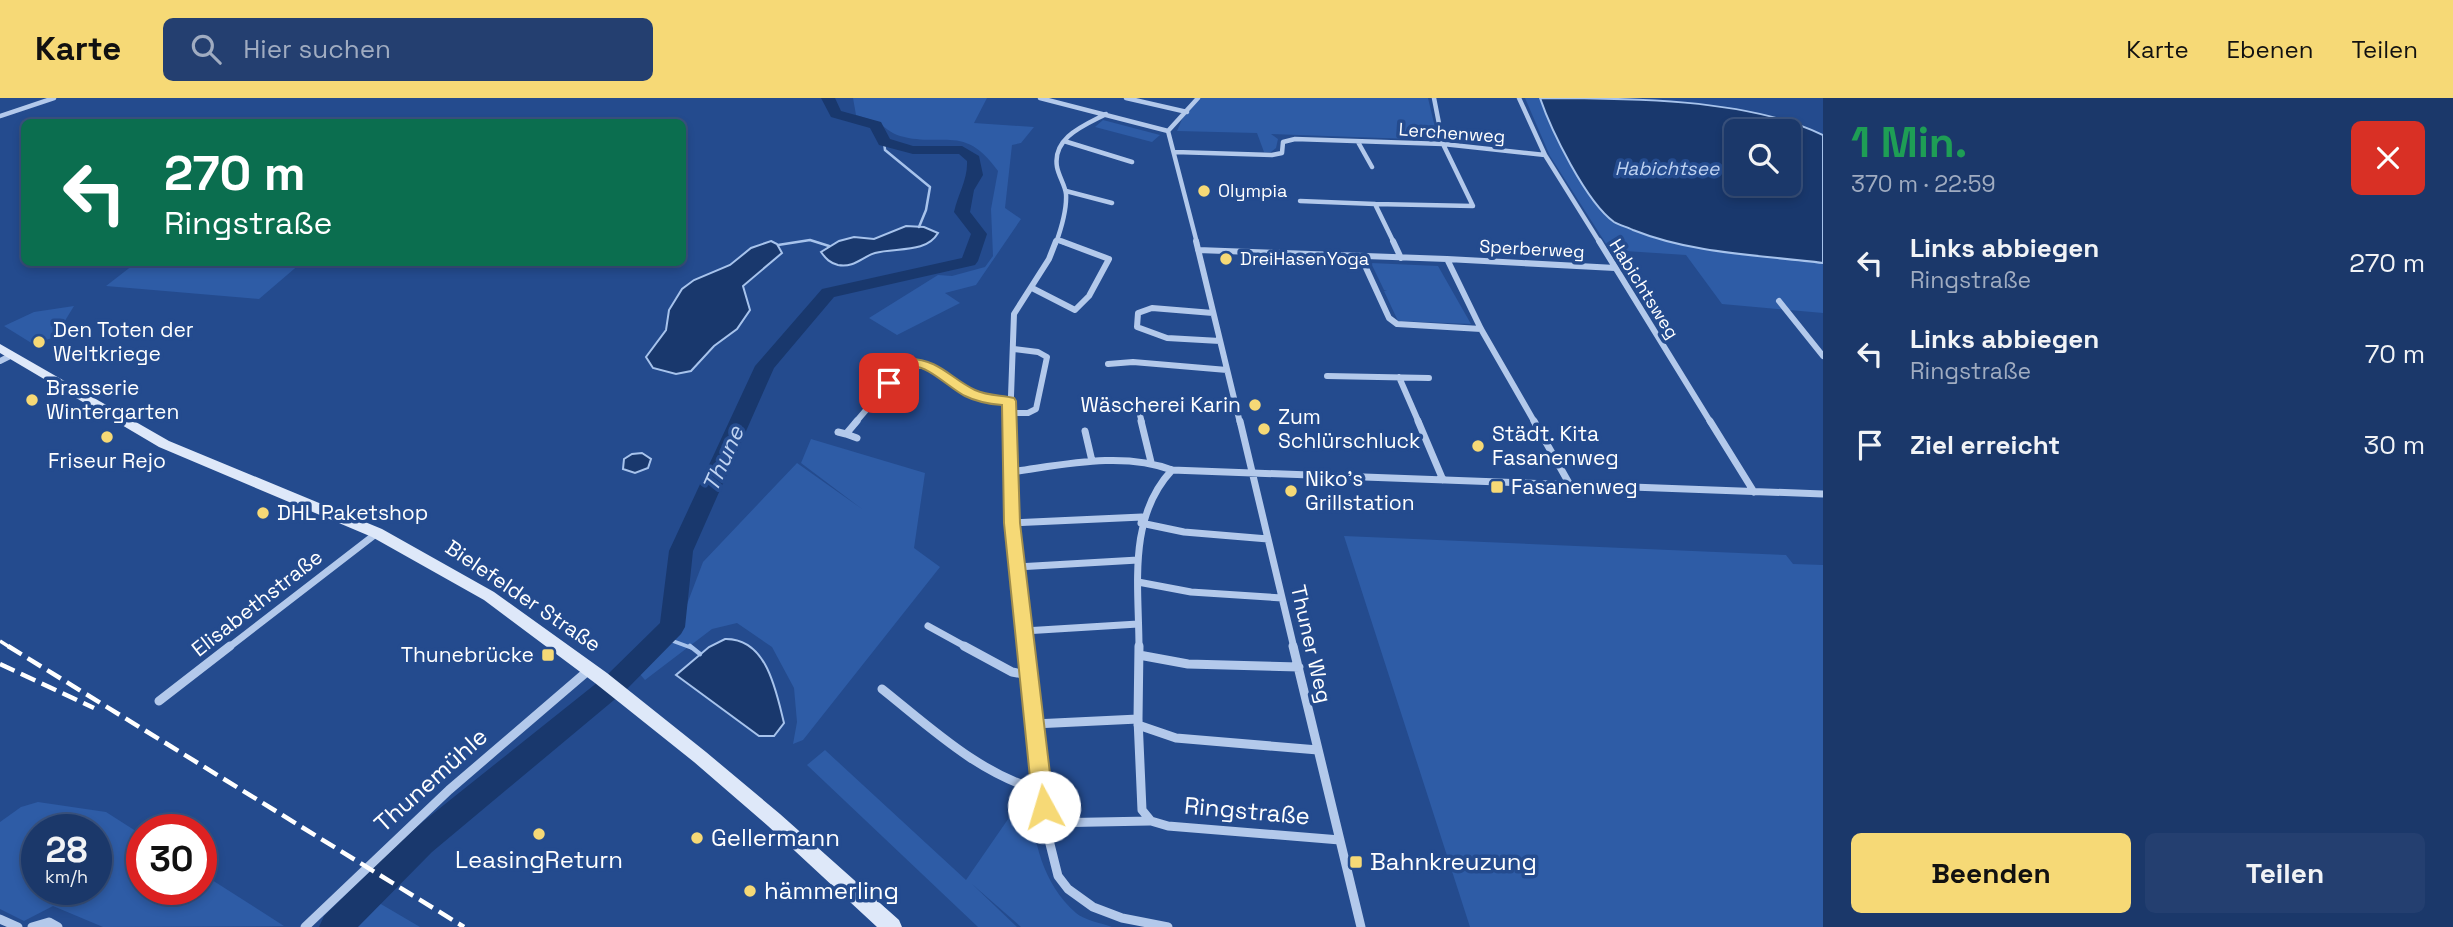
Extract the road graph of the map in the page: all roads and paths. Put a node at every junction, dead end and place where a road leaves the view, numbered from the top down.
1 (54, 98) edge
2 (1044, 98) edge
3 (1126, 98) edge
4 (1198, 98) edge
5 (1434, 98) edge
6 (1519, 98) edge
7 (1187, 112) junction
8 (1107, 114) junction
9 (0, 116) edge
10 (1168, 131) junction
11 (1064, 141) junction
12 (1358, 142) junction
13 (1443, 144) junction
14 (1175, 152) junction
15 (1545, 155) junction
16 (1132, 162) dead end
17 (1372, 167) dead end
18 (1066, 191) junction
19 (1300, 201) dead end
20 (1112, 203) dead end
21 (1375, 204) junction
22 (1058, 240) junction
23 (1198, 250) junction
24 (1361, 257) junction
25 (1401, 258) junction
26 (1447, 259) junction
27 (1615, 268) junction
28 (1032, 288) junction
29 (1779, 301) dead end
30 (1213, 313) junction
31 (1481, 329) junction
32 (1220, 341) junction
33 (0, 348) edge
34 (1014, 349) junction
35 (12, 355) junction
36 (1823, 356) edge
37 (0, 361) edge
38 (1108, 364) dead end
39 (1227, 370) junction
40 (1328, 376) dead end
41 (1399, 377) junction
42 (1429, 378) dead end
43 (1009, 401) junction
44 (1139, 411) dead end
45 (1009, 413) junction
46 (1085, 431) dead end
47 (857, 438) dead end
48 (1092, 461) junction
49 (1151, 461) junction
50 (1172, 470) junction
51 (1011, 471) junction
52 (1252, 472) junction
53 (1443, 480) junction
54 (1570, 485) junction
55 (1754, 492) junction
56 (1823, 494) edge
57 (1142, 520) junction
58 (1012, 523) junction
59 (377, 533) junction
60 (1268, 539) junction
61 (1138, 559) junction
62 (1017, 566) junction
63 (1138, 582) junction
64 (1282, 598) junction
65 (1138, 624) junction
66 (928, 626) dead end
67 (1024, 631) junction
68 (1139, 655) junction
69 (1298, 667) junction
70 (595, 674) junction
71 (1029, 675) junction
72 (882, 689) dead end
73 (159, 701) dead end
74 (1138, 722) junction
75 (1034, 724) junction
76 (1318, 750) junction
77 (1042, 791) junction
78 (1151, 821) junction
79 (1046, 823) junction
80 (1340, 840) junction
81 (0, 919) edge
82 (18, 927) edge
83 (32, 927) edge
84 (58, 927) edge
85 (305, 927) edge
86 (892, 927) edge
87 (1168, 927) edge
88 (1360, 927) edge

1 - 9 street
2 - 8 street
3 - 7 street
4 - 7 street
5 - 13 street
6 - 15 street, Habichtsweg
7 - 10 street
8 - 10 street
8 - 11 street
10 - 14 street, Thuner Weg
11 - 16 street
11 - 18 street
12 - 13 street, Lerchenweg
12 - 14 street, Lerchenweg
12 - 17 street
13 - 15 street, Lerchenweg
13 - 21 street
14 - 23 street, Thuner Weg
15 - 27 street, Habichtsweg
18 - 20 street
18 - 22 street
19 - 21 street
21 - 25 street
22 - 28 street
22 - 28 street
23 - 24 street, Sperberweg
23 - 30 street, Thuner Weg
24 - 25 street, Sperberweg
24 - 31 street
25 - 26 street, Sperberweg
26 - 27 street, Sperberweg
26 - 31 street, Sperberweg
27 - 55 street, Habichtsweg
28 - 34 street
29 - 36 street
30 - 32 street, Thuner Weg
30 - 32 street
31 - 54 street, Sperberweg
32 - 39 street, Thuner Weg
33 - 35 main road, Bielefelder Straße
34 - 43 street
34 - 45 street
35 - 37 street
35 - 59 main road, Bielefelder Straße
38 - 39 street
39 - 52 street, Thuner Weg
40 - 41 street
41 - 42 street
41 - 53 street
43 - 45 street
43 - 47 street
44 - 49 street
45 - 51 street
46 - 48 street
48 - 49 street
48 - 51 street
49 - 50 street
50 - 52 street
50 - 57 street
51 - 58 street
52 - 53 street
52 - 60 street, Thuner Weg
53 - 54 street
54 - 55 street
55 - 56 street
57 - 58 street
57 - 60 street
57 - 61 street
58 - 62 street
59 - 70 main road, Bielefelder Straße
59 - 73 street, Elisabethstraße
60 - 64 street, Thuner Weg
61 - 62 street
61 - 63 street
62 - 67 street
63 - 64 street
63 - 65 street
64 - 69 street, Thuner Weg
65 - 67 street
65 - 68 street
66 - 71 street
67 - 71 street
68 - 69 street
68 - 74 street
69 - 76 street, Thuner Weg
70 - 85 street, Thunemühle
70 - 86 main road, Bielefelder Straße
71 - 75 street
72 - 77 street
74 - 75 street
74 - 76 street
74 - 78 street
75 - 77 street
76 - 80 street, Thuner Weg
77 - 79 street
78 - 79 street, Ringstraße
78 - 80 street, Ringstraße
79 - 87 street
80 - 88 street, Thuner Weg
81 - 82 street
83 - 84 street

